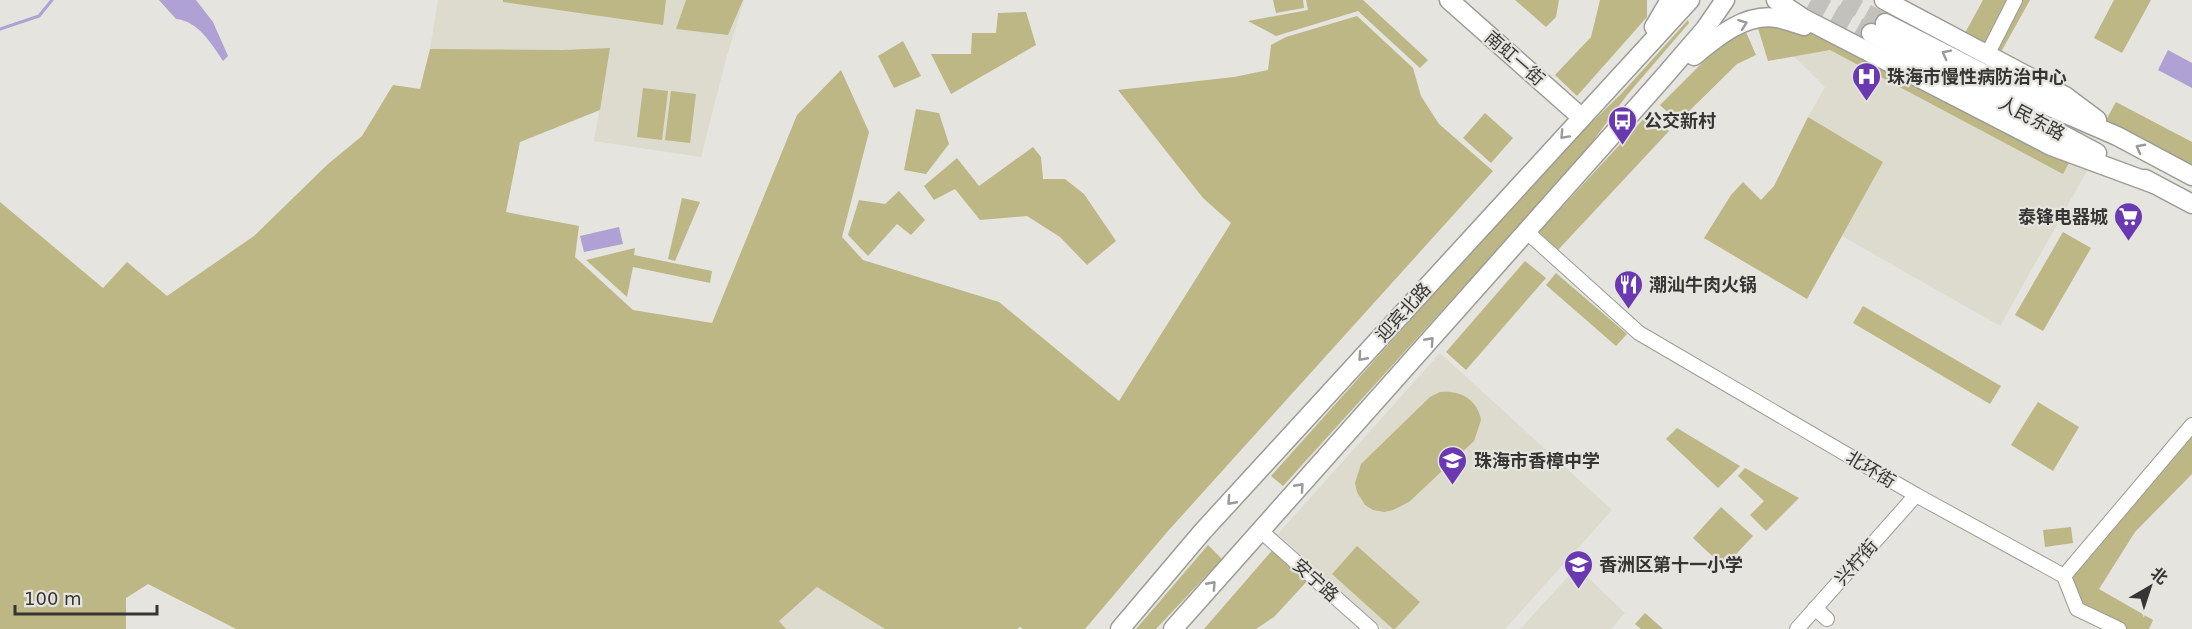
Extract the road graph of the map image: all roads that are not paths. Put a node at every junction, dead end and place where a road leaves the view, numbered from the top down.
1 (1449, 0) edge
2 (1670, 0) edge
3 (1690, 0) edge
4 (1716, 0) edge
5 (1725, 0) edge
6 (1884, 0) edge
7 (1902, 0) edge
8 (2015, 0) edge
9 (1781, 2) edge
10 (1932, 26) junction
11 (1855, 45) junction
12 (1987, 55) junction
13 (1619, 77) junction
14 (1661, 80) junction
15 (1581, 117) junction
16 (2117, 136) junction
17 (1605, 143) junction
18 (2192, 176) edge
19 (2154, 184) junction
20 (2192, 204) edge
21 (1527, 232) junction
22 (2192, 425) edge
23 (1916, 495) junction
24 (1261, 531) junction
25 (2064, 576) junction
26 (1815, 608) junction
27 (1827, 619) dead end
28 (1120, 629) edge
29 (1173, 629) edge
30 (1371, 629) edge
31 (1797, 629) edge
32 (2119, 629) edge

1 - 15 main road, 南虹一街
2 - 13 main road
3 - 13 main road, 迎宾北路
4 - 17 main road
5 - 14 main road
6 - 10 main road
7 - 10 main road
8 - 12 street
9 - 11 main road
10 - 12 main road
14 -> 11 main road
11 - 19 main road
12 - 16 main road
13 - 15 main road, 迎宾北路
14 - 17 main road
15 -> 28 main road, 迎宾北路
18 -> 16 main road, 人民东路
16 -> 19 main road, 人民东路
17 - 21 main road
19 - 20 main road, 人民东路
21 - 23 street, 北环街
24 -> 21 main road
22 - 25 street
23 - 25 street, 北环街
23 - 26 street, 兴柠街
29 -> 24 main road
24 - 30 street, 安宁路
25 - 32 street
26 - 27 street
26 - 31 street, 兴柠街

